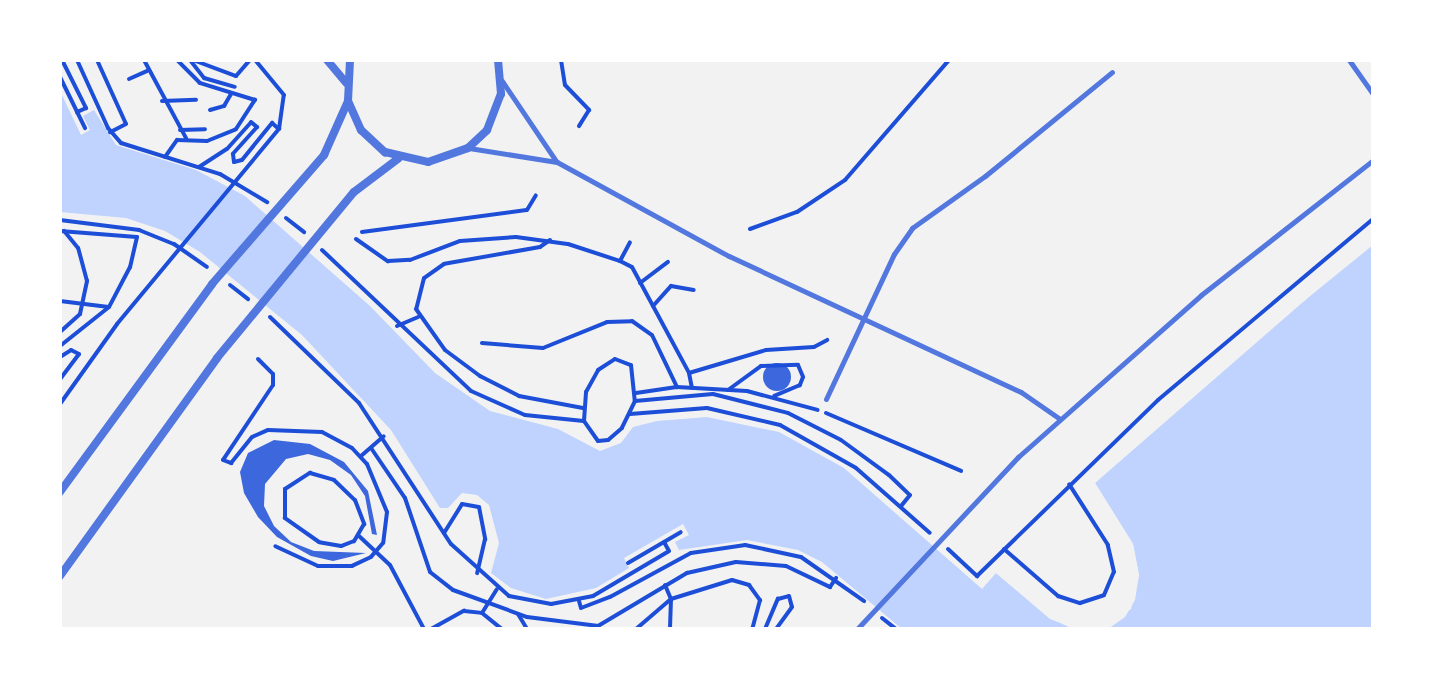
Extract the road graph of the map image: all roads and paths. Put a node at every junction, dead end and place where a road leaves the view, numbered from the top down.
1 (62, 60) edge
2 (97, 60) edge
3 (144, 60) edge
4 (177, 60) edge
5 (191, 60) edge
6 (241, 60) edge
7 (327, 60) edge
8 (350, 60) edge
9 (498, 60) edge
10 (561, 60) edge
11 (949, 60) edge
12 (1349, 60) edge
13 (251, 62) edge
14 (147, 71) junction
15 (1112, 72) dead end
16 (60, 77) edge
17 (129, 79) dead end
18 (502, 81) junction
19 (346, 83) junction
20 (235, 87) dead end
21 (231, 94) junction
22 (1373, 94) edge
23 (196, 100) dead end
24 (162, 101) junction
25 (348, 101) junction
26 (210, 110) dead end
27 (77, 112) junction
28 (579, 126) dead end
29 (85, 128) dead end
30 (205, 129) dead end
31 (279, 129) junction
32 (180, 130) junction
33 (110, 132) dead end
34 (187, 139) junction
35 (468, 148) junction
36 (165, 157) dead end
37 (399, 158) junction
38 (1373, 160) edge
39 (557, 162) junction
40 (199, 167) dead end
41 (536, 195) dead end
42 (1373, 219) edge
43 (60, 220) edge
44 (750, 229) dead end
45 (62, 231) edge
46 (362, 232) dead end
47 (356, 239) dead end
48 (550, 240) junction
49 (630, 242) dead end
50 (620, 261) junction
51 (668, 262) dead end
52 (640, 283) junction
53 (694, 290) dead end
54 (60, 301) edge
55 (83, 303) junction
56 (254, 304) dead end
57 (653, 306) junction
58 (109, 307) junction
59 (266, 313) dead end
60 (418, 317) junction
61 (864, 320) junction
62 (397, 326) dead end
63 (60, 332) edge
64 (827, 340) dead end
65 (482, 343) dead end
66 (60, 346) edge
67 (60, 357) edge
68 (258, 359) dead end
69 (689, 373) junction
70 (60, 379) edge
71 (677, 387) junction
72 (692, 388) junction
73 (728, 390) junction
74 (636, 393) junction
75 (772, 396) junction
76 (826, 399) dead end
77 (635, 401) junction
78 (61, 402) edge
79 (583, 408) junction
80 (630, 414) junction
81 (1060, 419) junction
82 (384, 436) junction
83 (371, 448) junction
84 (361, 456) junction
85 (961, 471) dead end
86 (1069, 484) junction
87 (60, 492) edge
88 (901, 506) junction
89 (681, 532) dead end
90 (443, 534) junction
91 (359, 536) junction
92 (933, 536) dead end
93 (664, 542) junction
94 (275, 546) dead end
95 (944, 546) dead end
96 (1004, 549) junction
97 (378, 551) junction
98 (628, 563) dead end
99 (477, 573) junction
100 (60, 576) edge
101 (836, 578) junction
102 (665, 585) junction
103 (497, 589) junction
104 (671, 599) junction
105 (578, 600) junction
106 (489, 602) junction
107 (482, 613) junction
108 (518, 614) junction
109 (424, 629) edge
110 (431, 629) edge
111 (502, 629) edge
112 (527, 629) edge
113 (636, 629) edge
114 (670, 629) edge
115 (752, 629) edge
116 (765, 629) edge
117 (776, 629) edge
118 (857, 629) edge
119 (896, 629) edge

1 - 27 path
2 - 33 path
3 - 14 path
4 - 21 path
5 - 13 path
5 - 20 path
6 - 13 path
7 - 19 street
8 - 19 street
9 - 18 street
10 - 28 path
11 - 44 path
12 - 22 lane
13 - 31 path
14 - 17 path
14 - 24 path
15 - 61 lane
16 - 27 path
18 - 35 street
18 - 39 lane
19 - 25 street
21 - 26 path
21 - 34 path
23 - 24 path
24 - 32 path
25 - 37 street
25 - 87 street
27 - 29 path
30 - 32 path
31 - 40 path
31 - 78 path
32 - 34 path
34 - 36 path
35 - 37 street
35 - 39 lane
37 - 100 street
38 - 81 lane
39 - 61 lane
41 - 46 path
42 - 86 path
43 - 56 path
45 - 55 path
45 - 58 path
47 - 48 path
48 - 50 path
48 - 60 path
49 - 50 path
50 - 52 path
51 - 52 path
52 - 57 path
53 - 57 path
54 - 55 path
55 - 58 path
55 - 63 path
57 - 69 path
58 - 66 path
59 - 82 path
60 - 62 path
60 - 79 path
61 - 76 lane
61 - 81 lane
64 - 69 path
65 - 71 path
67 - 70 path
68 - 84 path
69 - 72 path
71 - 72 path
71 - 74 path
72 - 73 path
73 - 75 path
73 - 75 path
74 - 77 path
74 - 79 path
75 - 85 path
77 - 80 path
77 - 88 path
79 - 80 path
80 - 88 path
81 - 118 lane
82 - 83 path
82 - 90 path
83 - 84 path
83 - 106 path
84 - 97 path
86 - 96 path
86 - 96 path
88 - 92 path
89 - 93 path
90 - 99 path
90 - 99 path
91 - 91 path
91 - 97 path
93 - 98 path
93 - 105 path
94 - 97 path
95 - 96 path
97 - 109 path
99 - 103 path
101 - 102 path
101 - 105 path
101 - 119 path
102 - 104 path
102 - 108 path
103 - 105 path
103 - 106 path
104 - 113 path
104 - 114 path
104 - 115 path
106 - 107 path
106 - 108 path
107 - 110 path
107 - 111 path
108 - 112 path
116 - 117 path

